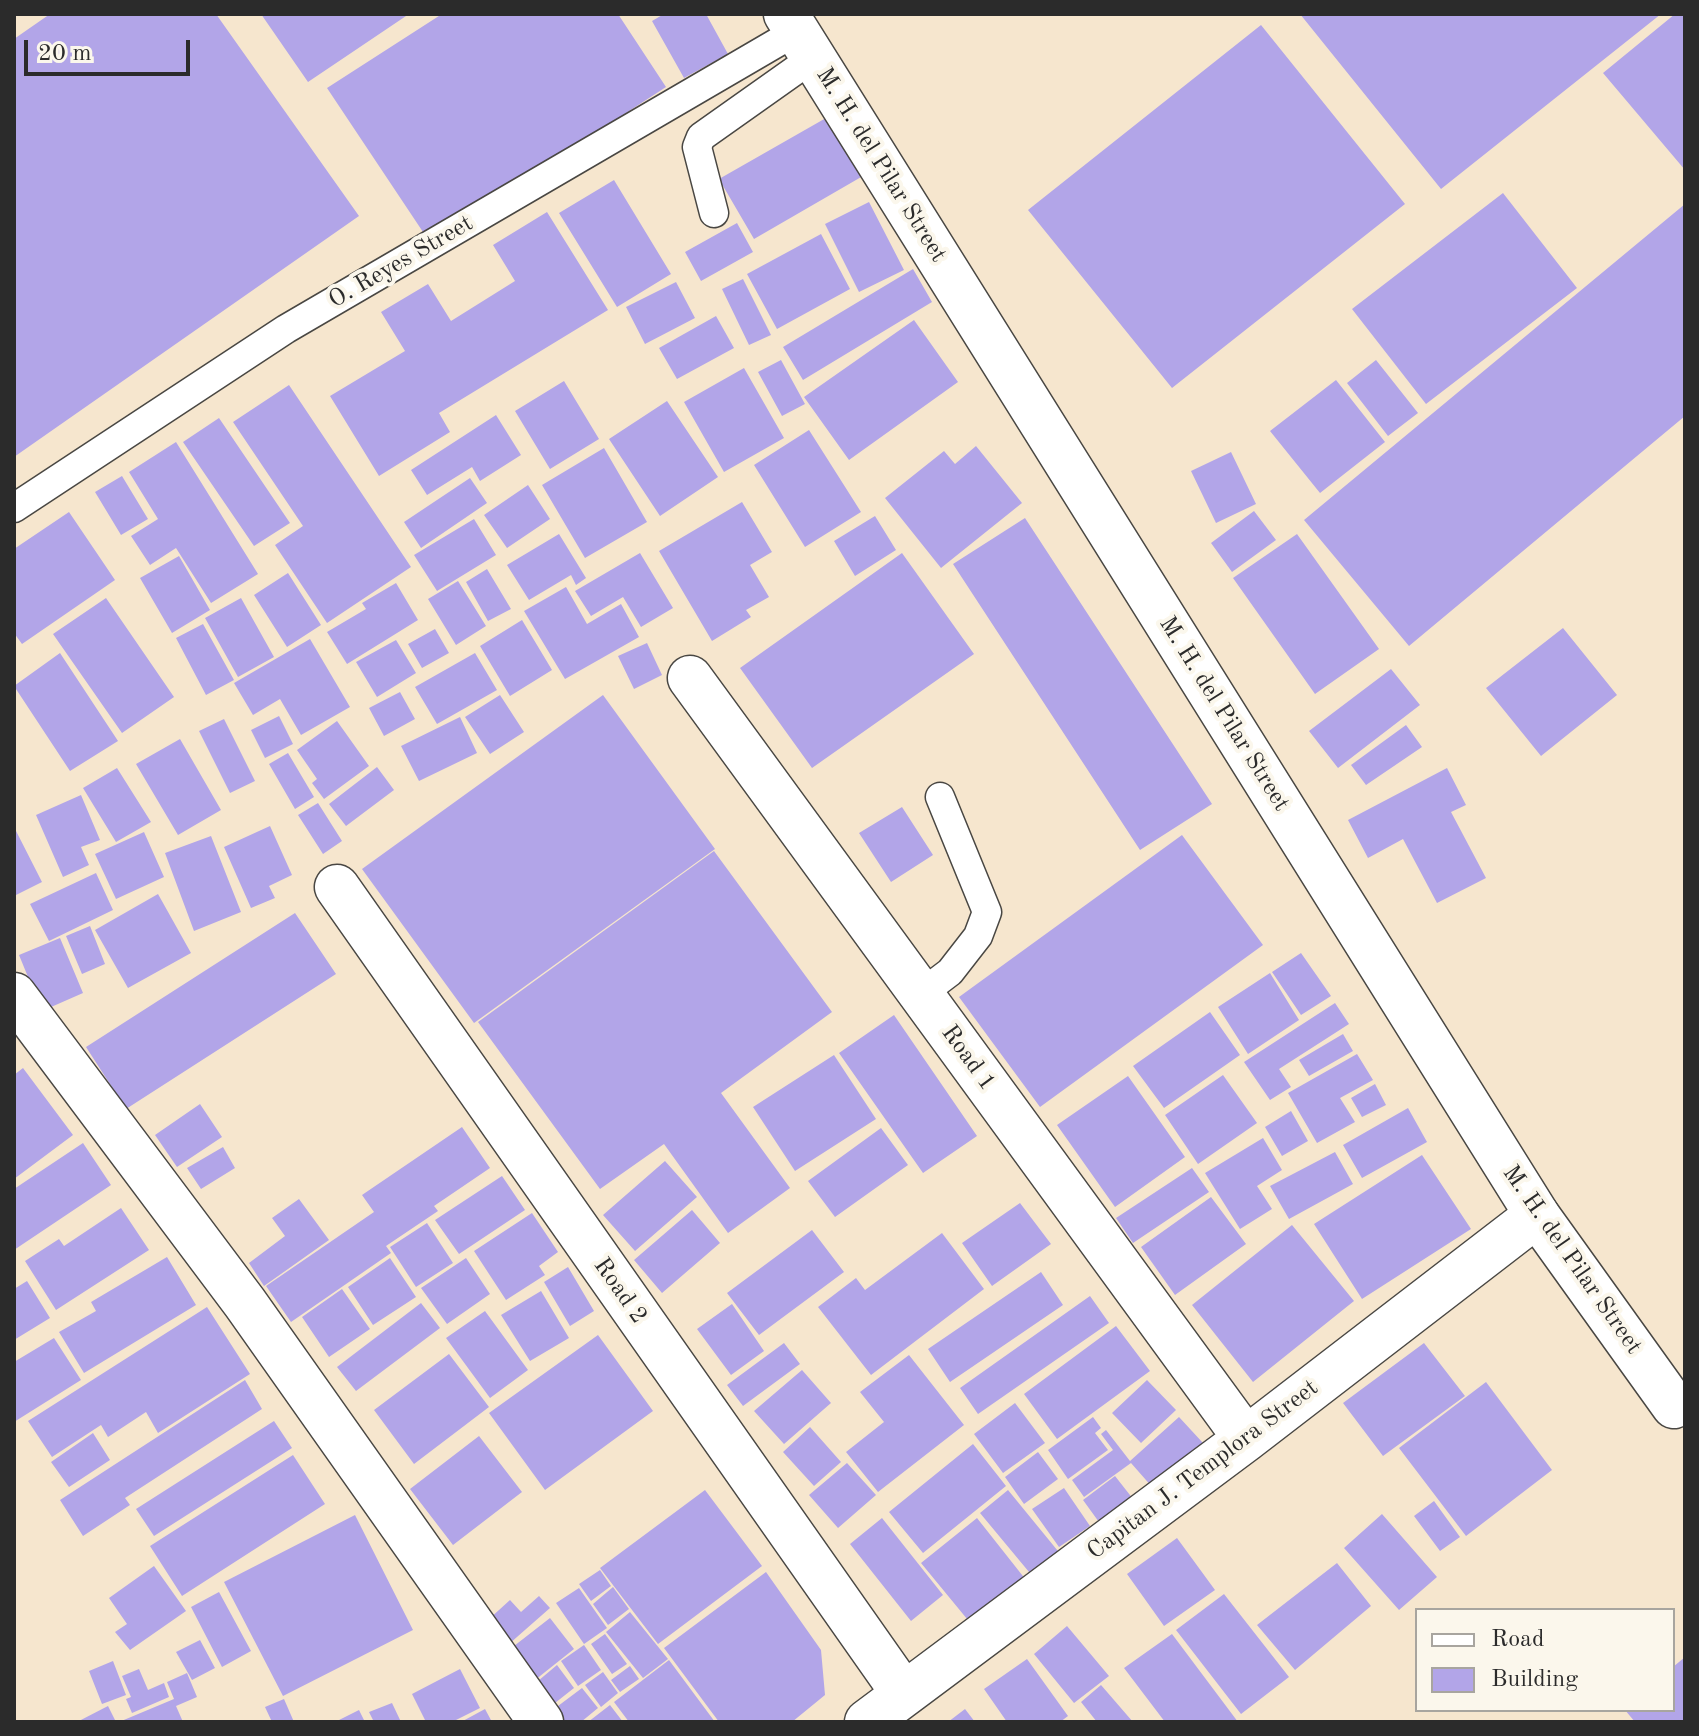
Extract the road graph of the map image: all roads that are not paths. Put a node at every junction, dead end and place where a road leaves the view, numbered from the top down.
1 (799, 34) edge
2 (714, 213) dead end
3 (14, 508) edge
4 (690, 678) dead end
5 (940, 797) dead end
6 (337, 887) dead end
7 (921, 994) junction
8 (14, 995) edge
9 (1537, 1215) junction
10 (1674, 1406) dead end
11 (1246, 1439) junction
12 (904, 1694) junction
13 (541, 1722) edge
14 (867, 1722) edge

1 - 2 lane
1 - 3 lane, O. Reyes Street
1 - 9 street, M. H. del Pilar Street
4 - 7 street, Road 1
5 - 7 lane
6 - 12 street, Road 2
7 - 11 street, Road 1
8 - 13 street
9 - 10 street, M. H. del Pilar Street
9 - 11 street, Capitan J. Templora Street
11 - 12 street, Capitan J. Templora Street
12 - 14 street, Capitan J. Templora Street

